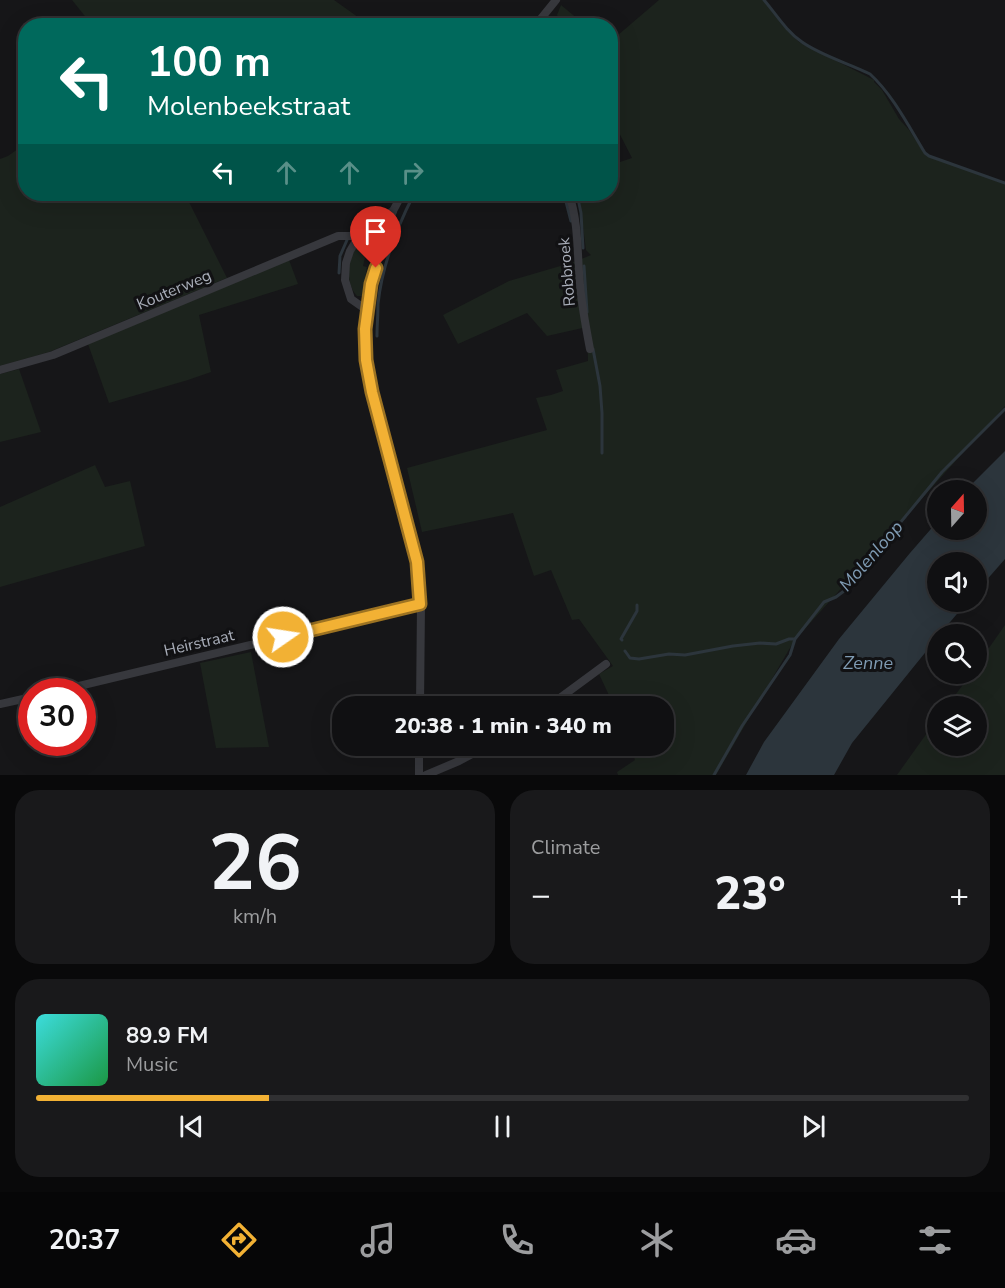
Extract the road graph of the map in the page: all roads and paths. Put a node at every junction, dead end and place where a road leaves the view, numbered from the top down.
1 (556, 0) edge
2 (541, 18) edge
3 (398, 201) edge
4 (571, 201) edge
5 (393, 211) junction
6 (359, 237) junction
7 (368, 311) junction
8 (590, 349) dead end
9 (0, 370) edge
10 (420, 604) junction
11 (606, 664) dead end
12 (96, 682) edge
13 (420, 696) edge
14 (563, 696) edge
15 (18, 700) edge
16 (0, 704) edge
17 (419, 756) edge
18 (468, 756) edge
19 (419, 775) edge
20 (426, 775) edge

1 - 2 street
3 - 5 street
4 - 8 street, Robbroek
5 - 6 street
5 - 7 street
6 - 7 street
6 - 9 street, Kouterweg
7 - 10 street
10 - 12 street, Heirstraat
10 - 13 street
11 - 14 street
15 - 16 street
17 - 19 street
18 - 20 street

